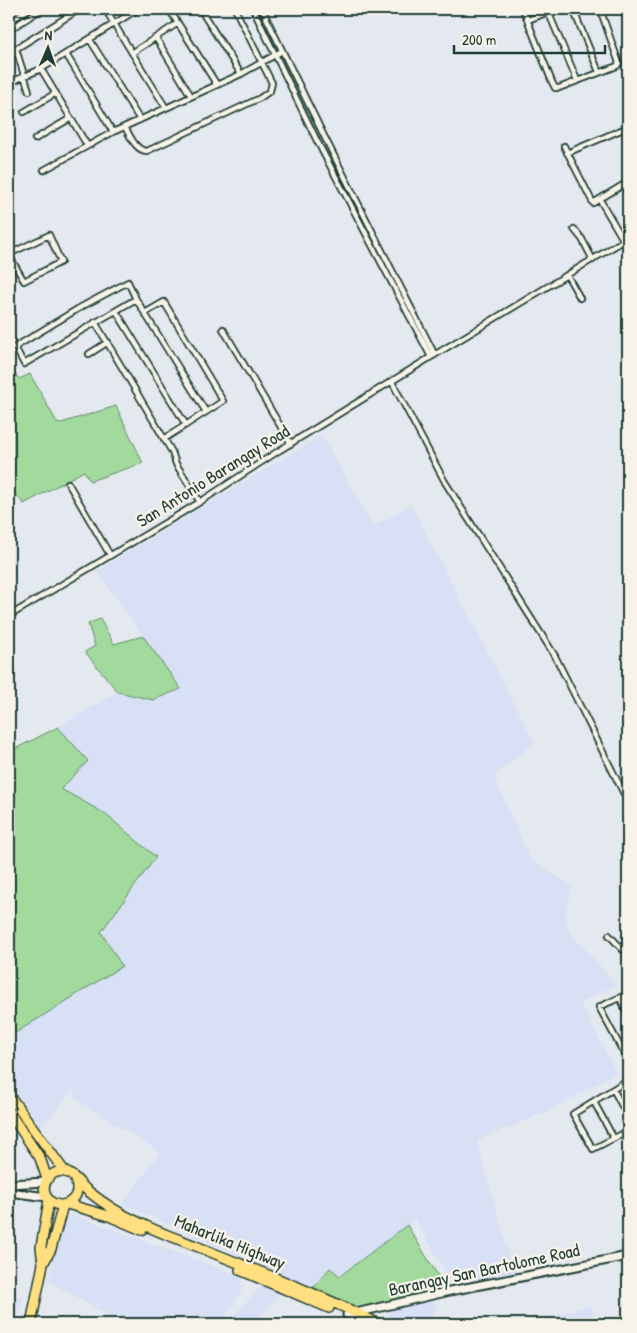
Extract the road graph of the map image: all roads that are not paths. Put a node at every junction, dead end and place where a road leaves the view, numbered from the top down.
1 (29, 9) edge
2 (42, 9) edge
3 (80, 9) edge
4 (105, 9) edge
5 (138, 9) edge
6 (169, 9) edge
7 (200, 9) edge
8 (235, 9) edge
9 (253, 9) edge
10 (262, 9) edge
11 (523, 9) edge
12 (556, 9) edge
13 (573, 9) edge
14 (600, 9) edge
15 (623, 9) edge
16 (548, 10) edge
17 (528, 20) junction
18 (628, 21) edge
19 (9, 22) edge
20 (178, 23) junction
21 (114, 24) junction
22 (9, 30) edge
23 (156, 38) junction
24 (90, 40) junction
25 (16, 49) junction
26 (282, 51) junction
27 (9, 52) edge
28 (132, 53) junction
29 (66, 54) junction
30 (275, 54) junction
31 (262, 63) junction
32 (41, 69) junction
33 (599, 72) junction
34 (241, 74) junction
35 (25, 75) junction
36 (577, 80) junction
37 (9, 83) edge
38 (217, 85) junction
39 (29, 91) dead end
40 (56, 93) junction
41 (192, 96) junction
42 (166, 108) junction
43 (24, 112) dead end
44 (71, 118) junction
45 (140, 120) junction
46 (125, 127) junction
47 (628, 128) edge
48 (113, 132) junction
49 (35, 139) dead end
50 (88, 145) junction
51 (564, 146) dead end
52 (567, 153) junction
53 (44, 170) dead end
54 (628, 182) edge
55 (600, 200) junction
56 (574, 229) dead end
57 (627, 240) edge
58 (9, 254) edge
59 (593, 260) junction
60 (567, 275) junction
61 (580, 298) dead end
62 (136, 299) junction
63 (116, 312) junction
64 (145, 313) junction
65 (95, 322) junction
66 (223, 329) dead end
67 (108, 342) junction
68 (89, 354) dead end
69 (433, 356) junction
70 (392, 382) junction
71 (206, 412) junction
72 (186, 425) junction
73 (164, 439) junction
74 (290, 444) junction
75 (68, 483) dead end
76 (200, 502) junction
77 (110, 555) junction
78 (9, 616) edge
79 (628, 802) edge
80 (609, 935) dead end
81 (628, 949) edge
82 (628, 955) edge
83 (628, 994) edge
84 (620, 998) junction
85 (628, 1015) edge
86 (628, 1061) edge
87 (628, 1080) edge
88 (613, 1089) junction
89 (9, 1095) edge
90 (594, 1102) junction
91 (9, 1112) edge
92 (628, 1117) edge
93 (628, 1130) edge
94 (613, 1137) junction
95 (65, 1172) junction
96 (75, 1180) junction
97 (46, 1181) junction
98 (9, 1184) edge
99 (9, 1192) edge
100 (48, 1199) junction
101 (65, 1204) junction
102 (628, 1256) edge
103 (43, 1264) junction
104 (356, 1320) edge
105 (31, 1324) edge
106 (378, 1324) edge

1 - 19 street
2 - 22 street
3 - 25 street
4 - 21 street
5 - 21 street
6 - 20 street
7 - 34 street
8 - 31 street
9 - 30 street
10 - 26 street
11 - 17 street
12 - 16 street
13 - 33 street
14 - 33 street
15 - 18 street
16 - 17 street
16 - 36 street
17 - 36 street
20 - 23 street
20 - 38 street
21 - 24 street
21 - 28 street
23 - 28 street
23 - 41 street
24 - 29 street
24 - 45 street
25 - 27 street
25 - 35 street
26 - 30 street
26 - 69 street
28 - 42 street
29 - 32 street
29 - 48 street
30 - 31 street
30 - 69 street
31 - 34 street
31 - 46 street
32 - 35 street
32 - 40 street
33 - 36 street
34 - 38 street
35 - 37 street
35 - 39 street
38 - 41 street
40 - 43 street
40 - 44 street
41 - 42 street
42 - 45 street
44 - 49 street
44 - 50 street
45 - 46 street
46 - 48 street
47 - 52 street
48 - 50 street
50 - 53 street
51 - 52 street
52 - 55 street
54 - 55 street
55 - 57 street
56 - 59 street
57 - 59 street, San Antonio Barangay Road
58 - 58 street
59 - 60 street, San Antonio Barangay Road
60 - 61 street
60 - 69 street, San Antonio Barangay Road
62 - 63 street
62 - 64 street
62 - 65 street
63 - 65 street
63 - 72 street
64 - 71 street
64 - 71 street
65 - 67 street
66 - 74 street
67 - 68 street
67 - 73 street
69 - 70 street, San Antonio Barangay Road
70 - 74 street, San Antonio Barangay Road
70 - 79 street
71 - 72 street
72 - 73 street
73 - 76 street
74 - 76 street, San Antonio Barangay Road
75 - 77 street
76 - 77 street, San Antonio Barangay Road
77 - 78 street, San Antonio Barangay Road
80 - 81 street
81 - 82 street
83 - 84 street
84 - 85 street
84 - 86 street
87 - 88 street
88 - 90 street
88 - 92 street
89 - 95 highway
90 - 94 street
90 - 94 street
91 - 97 highway
93 - 94 street
95 - 96 highway
95 - 97 highway
96 - 101 highway
96 - 104 highway, Maharlika Highway
97 - 98 street
97 - 100 highway
99 - 100 street
100 - 101 highway
100 - 103 highway
101 - 103 highway
101 - 104 highway, Maharlika Highway
102 - 104 street, Barangay San Bartolome Road
103 - 105 highway
104 - 106 highway, Maharlika Highway

